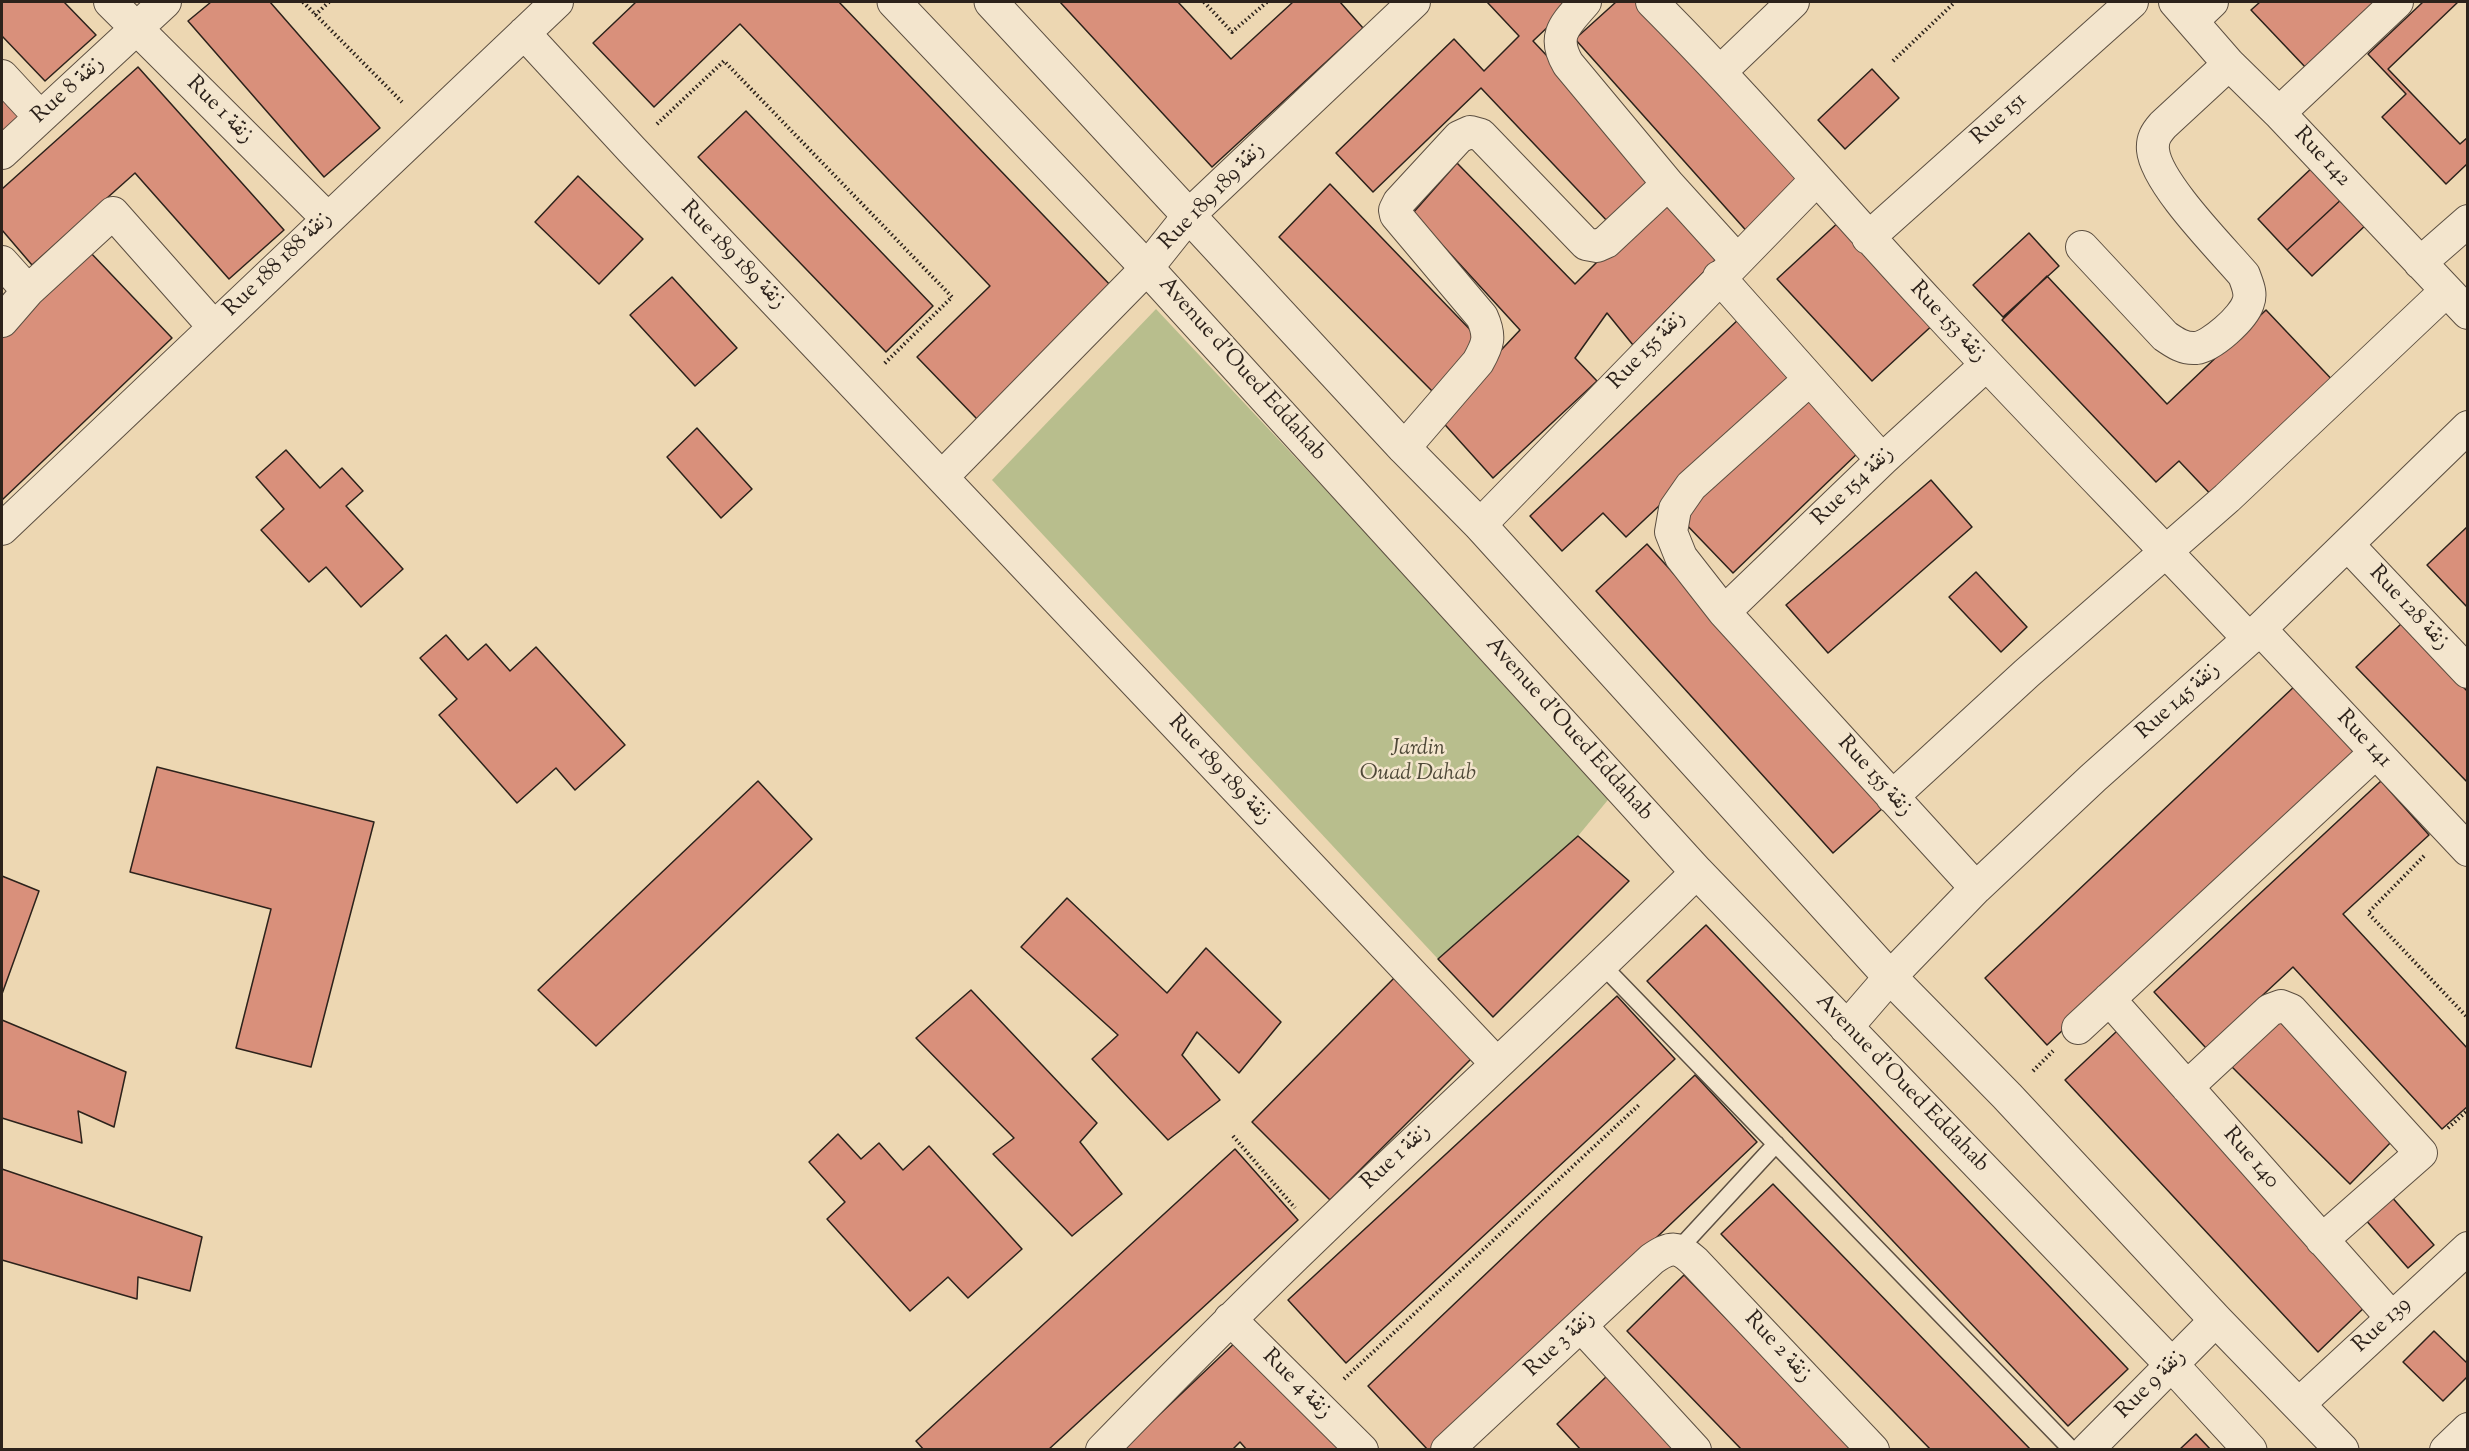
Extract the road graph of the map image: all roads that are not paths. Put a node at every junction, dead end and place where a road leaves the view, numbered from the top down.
1 (110, 2) edge
2 (165, 2) edge
3 (557, 2) edge
4 (894, 2) edge
5 (991, 2) edge
6 (1585, 2) edge
7 (1652, 2) edge
8 (1793, 2) edge
9 (2132, 2) edge
10 (2397, 2) edge
11 (1395, 7) edge
12 (2193, 8) edge
13 (136, 29) junction
14 (524, 33) junction
15 (2229, 64) junction
16 (1721, 71) junction
17 (2, 76) edge
18 (2279, 113) junction
19 (40, 117) junction
20 (2, 153) edge
21 (1817, 179) junction
22 (1668, 184) junction
23 (1190, 214) junction
24 (328, 219) junction
25 (2468, 221) edge
26 (1868, 238) junction
27 (2082, 247) dead end
28 (2, 262) edge
29 (2420, 263) junction
30 (1147, 268) junction
31 (1728, 268) junction
32 (28, 291) junction
33 (2446, 291) junction
34 (2468, 313) edge
35 (2, 321) edge
36 (214, 327) junction
37 (1986, 365) junction
38 (1810, 379) junction
39 (2468, 427) edge
40 (1404, 448) junction
41 (1881, 460) junction
42 (942, 477) junction
43 (1480, 525) junction
44 (2, 529) edge
45 (2348, 545) junction
46 (2167, 551) junction
47 (1724, 612) junction
48 (2255, 634) junction
49 (2468, 672) edge
50 (2375, 753) junction
51 (1892, 797) junction
52 (2459, 840) edge
53 (1697, 872) junction
54 (1976, 888) junction
55 (1603, 966) junction
56 (1890, 976) junction
57 (2109, 999) junction
58 (1846, 1028) junction
59 (2078, 1028) road end
60 (1497, 1064) junction
61 (2187, 1087) junction
62 (1776, 1144) junction
63 (2322, 1240) junction
64 (2468, 1248) edge
65 (1678, 1250) junction
66 (2392, 1318) junction
67 (1230, 1319) junction
68 (2216, 1320) junction
69 (1582, 1327) junction
70 (2172, 1365) junction
71 (2299, 1404) junction
72 (2468, 1429) edge
73 (1102, 1449) edge
74 (1362, 1449) edge
75 (1448, 1449) edge
76 (1695, 1449) edge
77 (1873, 1449) edge
78 (2072, 1449) edge
79 (2087, 1449) edge
80 (2250, 1449) edge
81 (2342, 1449) edge
82 (2446, 1449) edge

1 - 13 street, Rue 1 زنقة
2 - 13 street, Rue 8 زنقة
3 - 14 street, Rue 188 زنقة 188
4 - 30 street, Avenue d'Oued Eddahab
5 - 23 street
6 - 22 street
7 - 16 street, Rue 153 زنقة
8 - 16 street
9 - 26 street, Rue 151
10 - 18 street
11 - 23 street, Rue 189 زنقة 189
12 - 15 street, Rue 142
13 - 19 street, Rue 8 زنقة
13 - 24 street, Rue 1 زنقة
14 - 24 street, Rue 188 زنقة 188
14 - 42 street, Rue 189 زنقة 189
15 - 18 street, Rue 142
15 - 27 street
16 - 21 street, Rue 153 زنقة
17 - 19 street
18 - 29 street, Rue 142
19 - 20 street, Rue 8 زنقة
21 - 26 street, Rue 153 زنقة
21 - 31 street, Rue 155 زنقة
22 - 31 street
22 - 40 street
23 - 30 street, Rue 189 زنقة 189
23 - 40 street
24 - 36 street, Rue 188 زنقة 188
25 - 29 street
26 - 37 street, Rue 153 زنقة
28 - 32 street
29 - 33 street, Rue 142
30 - 42 street, Rue 189 زنقة 189
30 - 53 street, Avenue d'Oued Eddahab
31 - 38 street
31 - 43 street, Rue 155 زنقة
32 - 35 street
32 - 36 street
33 - 34 street, Rue 142
33 - 46 street
36 - 44 street, Rue 188 زنقة 188
37 - 41 street, Rue 154 زنقة
37 - 46 street, Rue 153 زنقة
38 - 41 street
38 - 47 street, Rue 155 زنقة
39 - 45 street, Rue 145 زنقة
40 - 43 street
41 - 47 street, Rue 154 زنقة
42 - 60 street, Rue 189 زنقة 189
43 - 56 street
45 - 48 street, Rue 145 زنقة
45 - 49 street, Rue 128 زنقة
46 - 48 street, Rue 153 زنقة
46 - 51 street
47 - 51 street, Rue 155 زنقة
48 - 50 street, Rue 141
48 - 54 street, Rue 145 زنقة
50 - 52 street, Rue 141
50 - 57 street
51 - 54 street, Rue 155 زنقة
53 - 55 street, Rue 1 زنقة
53 - 58 street, Avenue d'Oued Eddahab
54 - 56 street, Rue 145 زنقة
55 - 60 street, Rue 1 زنقة
55 - 62 lane
56 - 58 street, Rue 145 زنقة
56 - 68 street
57 - 59 street
57 - 61 street, Rue 140
58 - 70 street, Avenue d'Oued Eddahab
60 - 67 street, Rue 1 زنقة
61 - 63 street, Rue 140
61 - 63 street
62 - 65 lane
62 - 78 lane
63 - 66 street, Rue 140
64 - 66 street, Rue 139
65 - 69 street, Rue 3 زنقة
65 - 77 street, Rue 2 زنقة
66 - 71 street, Rue 139
67 - 73 street, Rue 1 زنقة
67 - 74 street, Rue 4 زنقة
68 - 70 street, Rue 9 زنقة
68 - 71 street
69 - 75 street, Rue 3 زنقة
69 - 76 street
70 - 79 street, Rue 9 زنقة
70 - 80 street, Avenue d'Oued Eddahab
71 - 81 street
72 - 82 street

